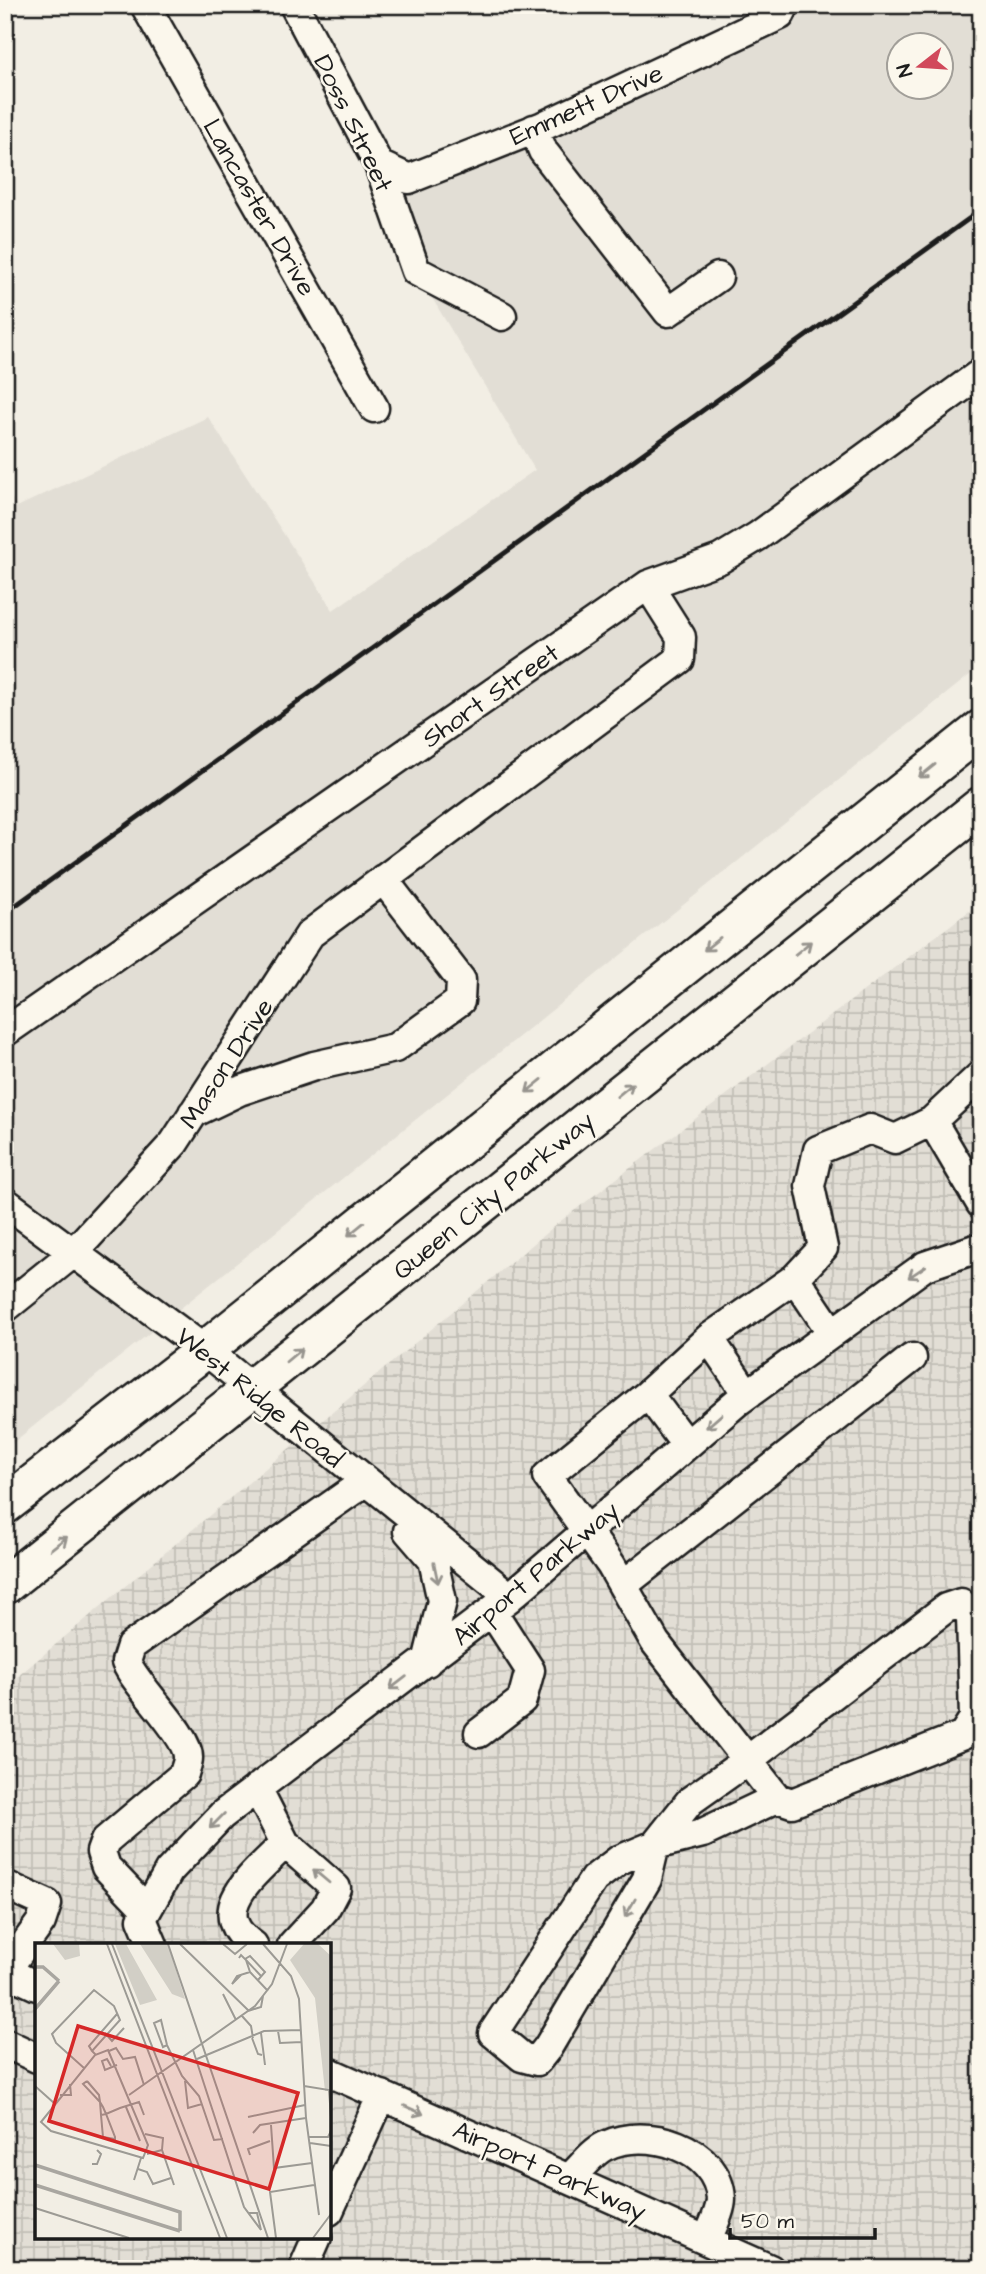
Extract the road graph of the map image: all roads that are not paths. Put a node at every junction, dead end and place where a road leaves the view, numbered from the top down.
1 (145, 5) edge
2 (294, 5) edge
3 (785, 5) edge
4 (534, 129) junction
5 (379, 165) junction
6 (718, 277) dead end
7 (502, 316) dead end
8 (981, 373) edge
9 (374, 408) dead end
10 (648, 585) junction
11 (981, 729) edge
12 (981, 806) edge
13 (383, 879) junction
14 (5, 1032) edge
15 (981, 1075) edge
16 (194, 1113) junction
17 (932, 1121) junction
18 (5, 1202) edge
19 (981, 1203) edge
20 (981, 1247) edge
21 (72, 1254) junction
22 (795, 1278) junction
23 (5, 1308) edge
24 (832, 1333) junction
25 (709, 1338) junction
26 (205, 1350) junction
27 (912, 1358) dead end
28 (253, 1390) junction
29 (648, 1394) junction
30 (747, 1394) junction
31 (686, 1445) junction
32 (366, 1481) junction
33 (5, 1505) edge
34 (586, 1532) junction
35 (5, 1585) edge
36 (623, 1585) junction
37 (501, 1604) junction
38 (427, 1662) junction
39 (479, 1732) dead end
40 (748, 1760) junction
41 (257, 1788) junction
42 (777, 1798) junction
43 (285, 1843) junction
44 (655, 1845) junction
45 (5, 1885) edge
46 (147, 1910) junction
47 (152, 1943) edge
48 (250, 1943) edge
49 (294, 1943) edge
50 (5, 1972) edge
51 (35, 1985) edge
52 (5, 2043) edge
53 (35, 2057) edge
54 (331, 2073) edge
55 (382, 2095) junction
56 (569, 2179) junction
57 (331, 2207) edge
58 (316, 2239) edge
59 (707, 2240) junction
60 (303, 2269) edge
61 (770, 2269) edge

1 - 9 street, Lancaster Drive
2 - 5 street, Doss Street
3 - 4 street, Emmett Drive
4 - 5 street, Emmett Drive
4 - 6 street
5 - 7 street, Doss Street
8 - 10 street, Short Street
10 - 13 street, Mason Drive
10 - 14 street, Short Street
11 -> 26 main road
28 -> 12 main road, Queen City Parkway
13 - 16 street, Mason Drive
13 - 16 street
15 - 17 street
16 - 21 street, Mason Drive
17 - 19 street
17 - 22 street
18 - 21 street, West Ridge Road
20 -> 24 street, Airport Parkway
21 - 23 street, Mason Drive
21 - 26 street, West Ridge Road
22 - 24 street
22 - 25 street
24 - 30 street, Airport Parkway
25 - 29 street
25 - 30 street
26 - 28 street, West Ridge Road
26 - 33 main road
27 - 36 street
28 - 32 street, West Ridge Road
35 -> 28 main road, Queen City Parkway
29 - 31 street
29 - 34 street
30 -> 31 street, Airport Parkway
31 - 34 street, Airport Parkway
32 - 37 street, West Ridge Road
32 -> 38 street
32 - 46 street
34 - 36 street
34 - 37 street, Airport Parkway
36 - 40 street
37 - 38 street, Airport Parkway
37 - 39 street, West Ridge Road
38 -> 41 street, Airport Parkway
40 - 42 street
40 - 42 street
40 - 44 street
41 - 43 street
41 -> 46 street, Airport Parkway
42 - 44 street
43 - 48 street
49 -> 43 street
44 -> 44 street
45 - 50 street
46 - 47 street
50 - 51 street
52 - 53 street
54 - 55 street, Airport Parkway
55 -> 56 street, Airport Parkway
55 - 57 street
56 - 59 street, Airport Parkway
56 - 59 street
58 - 60 street
59 - 61 street, Airport Parkway

